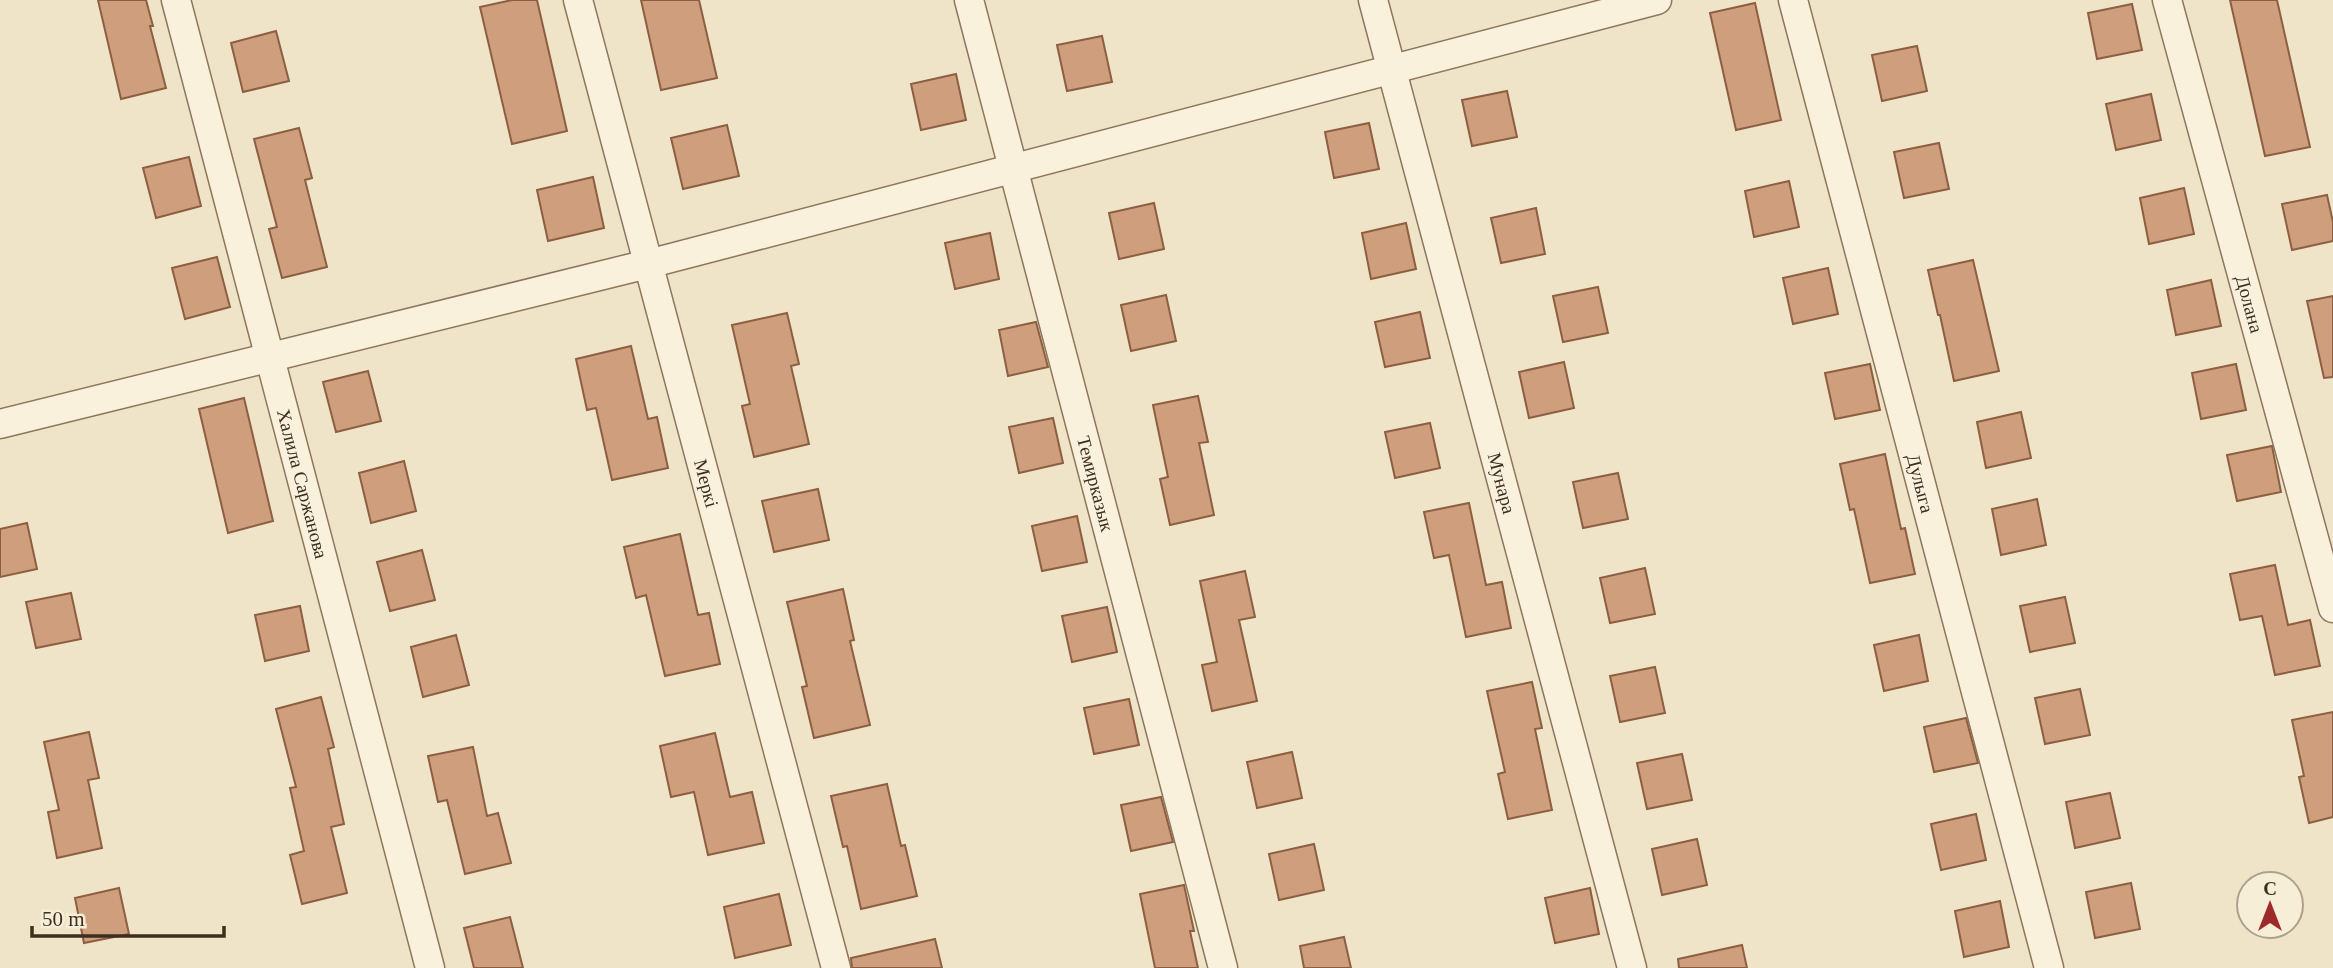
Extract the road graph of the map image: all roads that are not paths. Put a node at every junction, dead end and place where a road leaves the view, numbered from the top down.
1 (176, 0) edge
2 (578, 0) edge
3 (969, 0) edge
4 (1373, 0) edge
5 (1657, 0) edge
6 (1793, 0) edge
7 (2167, 0) edge
8 (1392, 70) junction
9 (1013, 169) junction
10 (648, 264) junction
11 (270, 358) junction
12 (0, 424) edge
13 (2333, 608) edge
14 (430, 968) edge
15 (836, 968) edge
16 (1223, 968) edge
17 (1632, 968) edge
18 (2049, 968) edge

1 - 11 street, Халила Саржанова
2 - 10 street, Меркі
3 - 9 street, Темирказык
4 - 8 street, Мунара
5 - 8 street
6 - 18 street, Дулыга
7 - 13 street, Долана
8 - 9 street
8 - 17 street, Мунара
9 - 10 street
9 - 16 street, Темирказык
10 - 11 street
10 - 15 street, Меркі
11 - 12 street
11 - 14 street, Халила Саржанова

